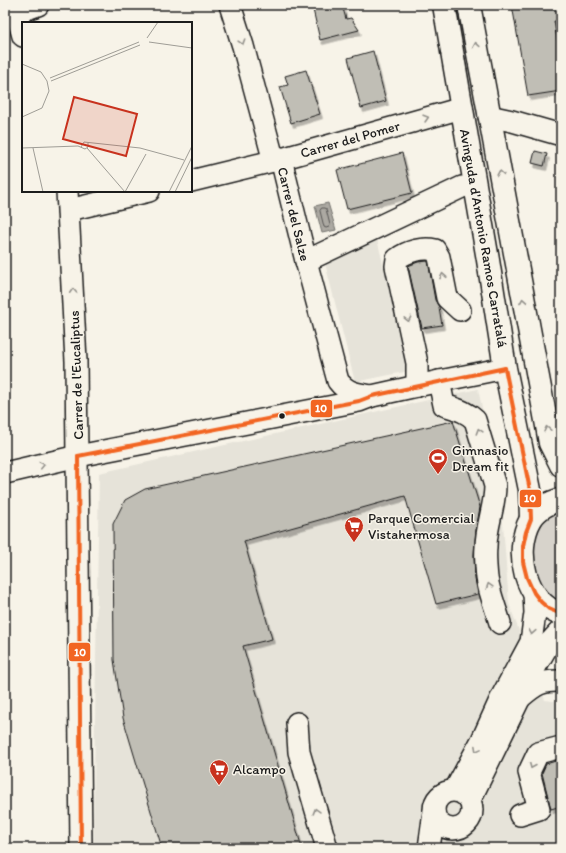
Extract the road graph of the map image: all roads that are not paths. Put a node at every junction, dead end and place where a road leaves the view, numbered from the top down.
1 (38, 5) edge
2 (230, 5) edge
3 (444, 5) edge
4 (469, 5) edge
5 (12, 12) edge
6 (22, 34) edge
7 (462, 108) junction
8 (489, 116) junction
9 (561, 135) edge
10 (281, 159) junction
11 (192, 181) edge
12 (462, 187) dead end
13 (141, 192) edge
14 (68, 201) edge
15 (306, 261) junction
16 (460, 310) dead end
17 (505, 368) junction
18 (338, 381) junction
19 (438, 381) junction
20 (417, 386) junction
21 (372, 396) junction
22 (314, 409) junction
23 (78, 456) junction
24 (561, 465) edge
25 (5, 473) edge
26 (561, 499) edge
27 (531, 519) junction
28 (534, 593) junction
29 (561, 614) edge
30 (500, 623) dead end
31 (561, 630) edge
32 (561, 681) edge
33 (518, 700) junction
34 (297, 723) dead end
35 (561, 747) edge
36 (463, 795) junction
37 (434, 812) junction
38 (520, 815) dead end
39 (461, 828) junction
40 (81, 848) edge
41 (327, 848) edge
42 (429, 848) edge
43 (441, 848) edge

1 - 5 street
2 -> 10 street, Carrer del Salze
3 - 7 main road, Avinguda d'Antonio Ramos Carratalá
8 -> 4 main road, Avinguda d'Antonio Ramos Carratalá
5 - 6 street
10 -> 7 street, Carrer del Pomer
7 - 17 main road, Avinguda d'Antonio Ramos Carratalá
8 - 9 street
24 -> 8 main road, Avinguda d'Antonio Ramos Carratalá
10 - 11 street, Carrer del Pomer
10 - 15 street, Carrer del Salze
12 - 15 street
13 - 14 street
23 -> 14 street, Carrer de l'Eucaliptus
15 - 18 street, Carrer del Salze
16 -> 20 street
17 - 19 street
17 - 27 main road, Avinguda d'Antonio Ramos Carratalá
18 - 21 street
18 - 22 street
19 - 20 street
30 -> 19 street
20 - 21 street
21 - 22 street
22 - 23 street
25 -> 23 street
23 - 40 street, Carrer de l'Eucaliptus
26 - 27 main road
27 - 28 main road
28 - 29 main road
28 -> 36 street
31 - 33 street
32 - 33 street
33 - 36 street
41 -> 34 street
35 -> 38 street
36 - 37 street
36 - 39 street
37 - 39 street
37 - 42 street
39 - 43 street

